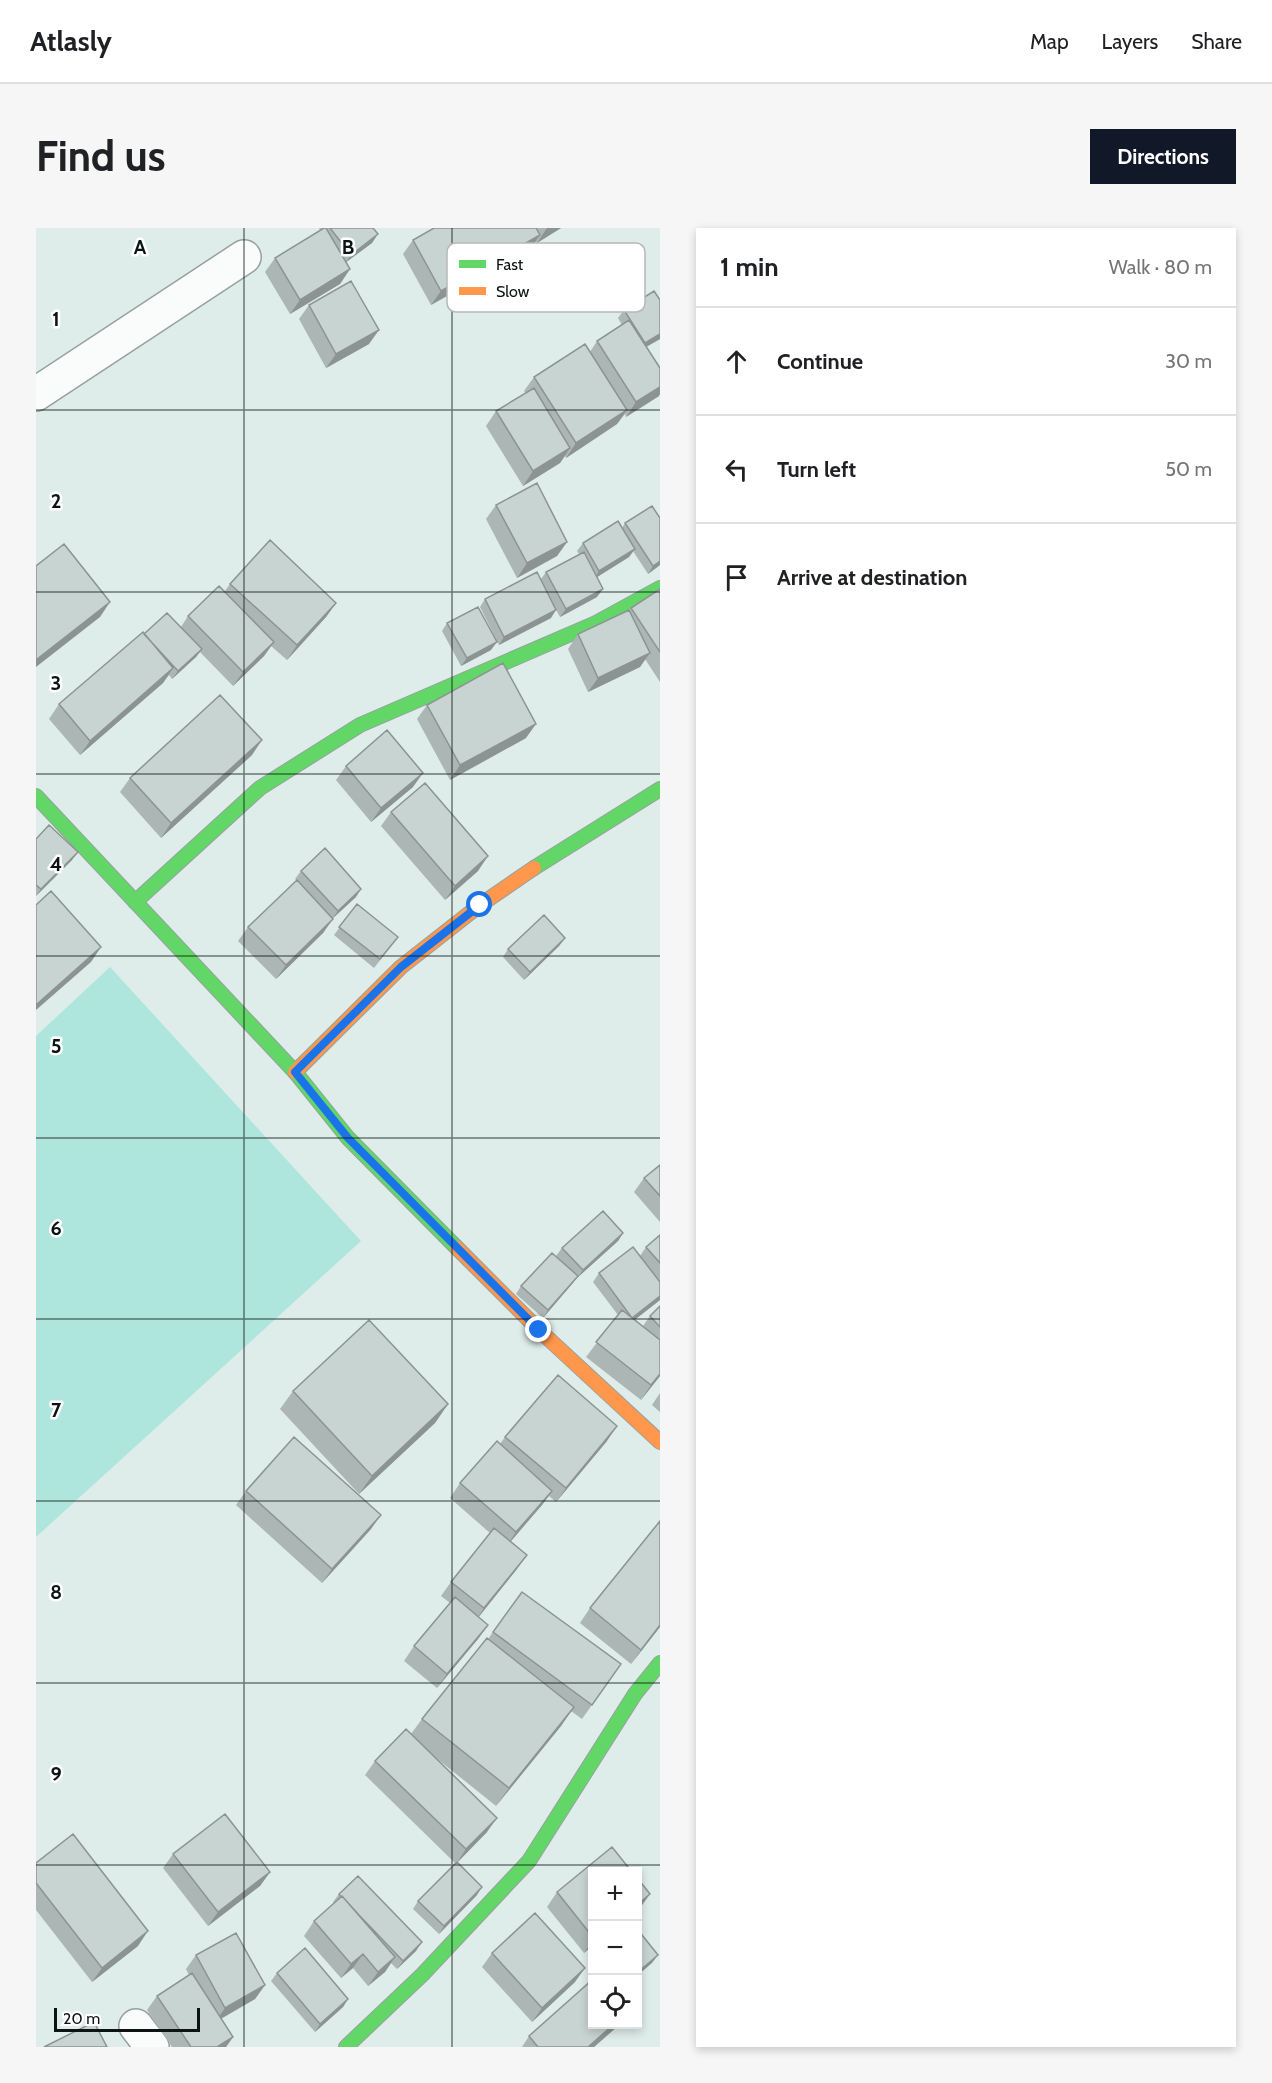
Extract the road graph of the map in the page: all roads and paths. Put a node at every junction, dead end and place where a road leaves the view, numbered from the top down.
1 (244, 257) dead end
2 (36, 394) edge
3 (660, 588) edge
4 (660, 789) edge
5 (36, 796) edge
6 (135, 902) junction
7 (295, 1072) junction
8 (660, 1442) edge
9 (660, 1663) edge
10 (346, 2047) edge

1 - 2 street
3 - 6 street
4 - 7 street
5 - 6 street
6 - 7 street
7 - 8 street
9 - 10 street

